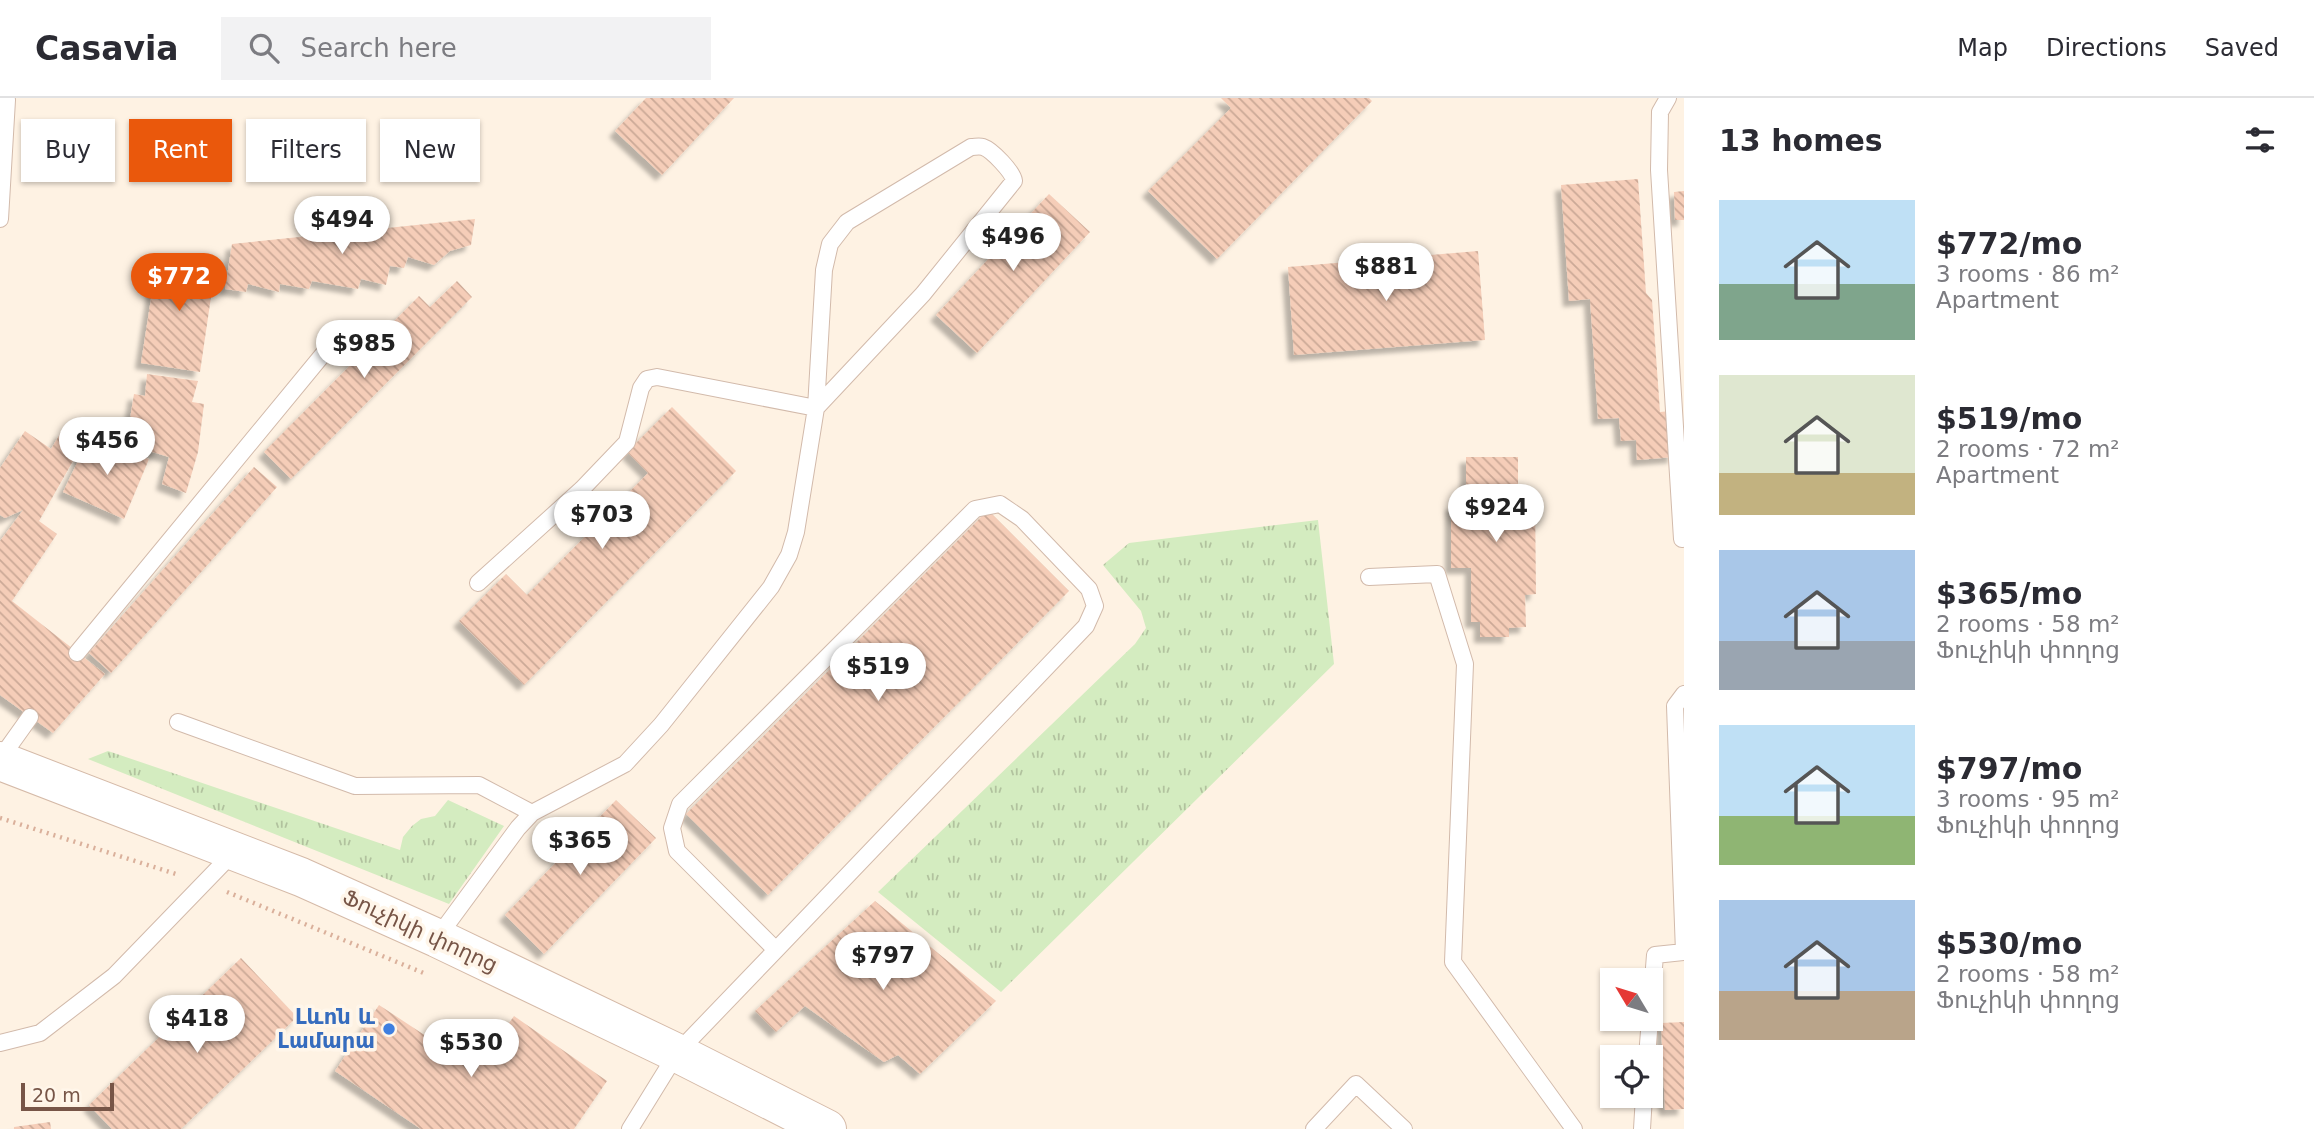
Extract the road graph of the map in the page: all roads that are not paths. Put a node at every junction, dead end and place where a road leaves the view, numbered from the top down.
1 (1668, 98) edge
2 (6, 100) dead end
3 (0, 219) edge
4 (343, 330) dead end
5 (817, 408) junction
6 (1682, 539) dead end
7 (1369, 577) dead end
8 (478, 583) dead end
9 (77, 653) dead end
10 (1684, 694) edge
11 (30, 717) dead end
12 (178, 722) dead end
13 (0, 760) edge
14 (532, 813) junction
15 (234, 851) junction
16 (437, 938) junction
17 (776, 950) junction
18 (0, 1043) edge
19 (1648, 1045) edge
20 (677, 1053) junction
21 (1643, 1108) edge
22 (630, 1129) edge
23 (827, 1129) edge
24 (1314, 1129) edge
25 (1404, 1129) edge
26 (1574, 1129) edge
27 (1642, 1129) edge

1 - 6 lane
2 - 3 lane
4 - 9 lane
5 - 5 lane
5 - 8 lane
5 - 14 lane
7 - 26 lane
10 - 19 lane
11 - 13 lane
12 - 14 lane
13 - 15 street, Ֆուչիկի փողոց
14 - 16 lane
15 - 16 street, Ֆուչիկի փողոց
15 - 18 lane
16 - 20 street, Ֆուչիկի փողոց
17 - 17 lane
17 - 20 lane
20 - 22 lane
20 - 23 street, Ֆուչիկի փողոց
21 - 27 lane
24 - 25 lane

